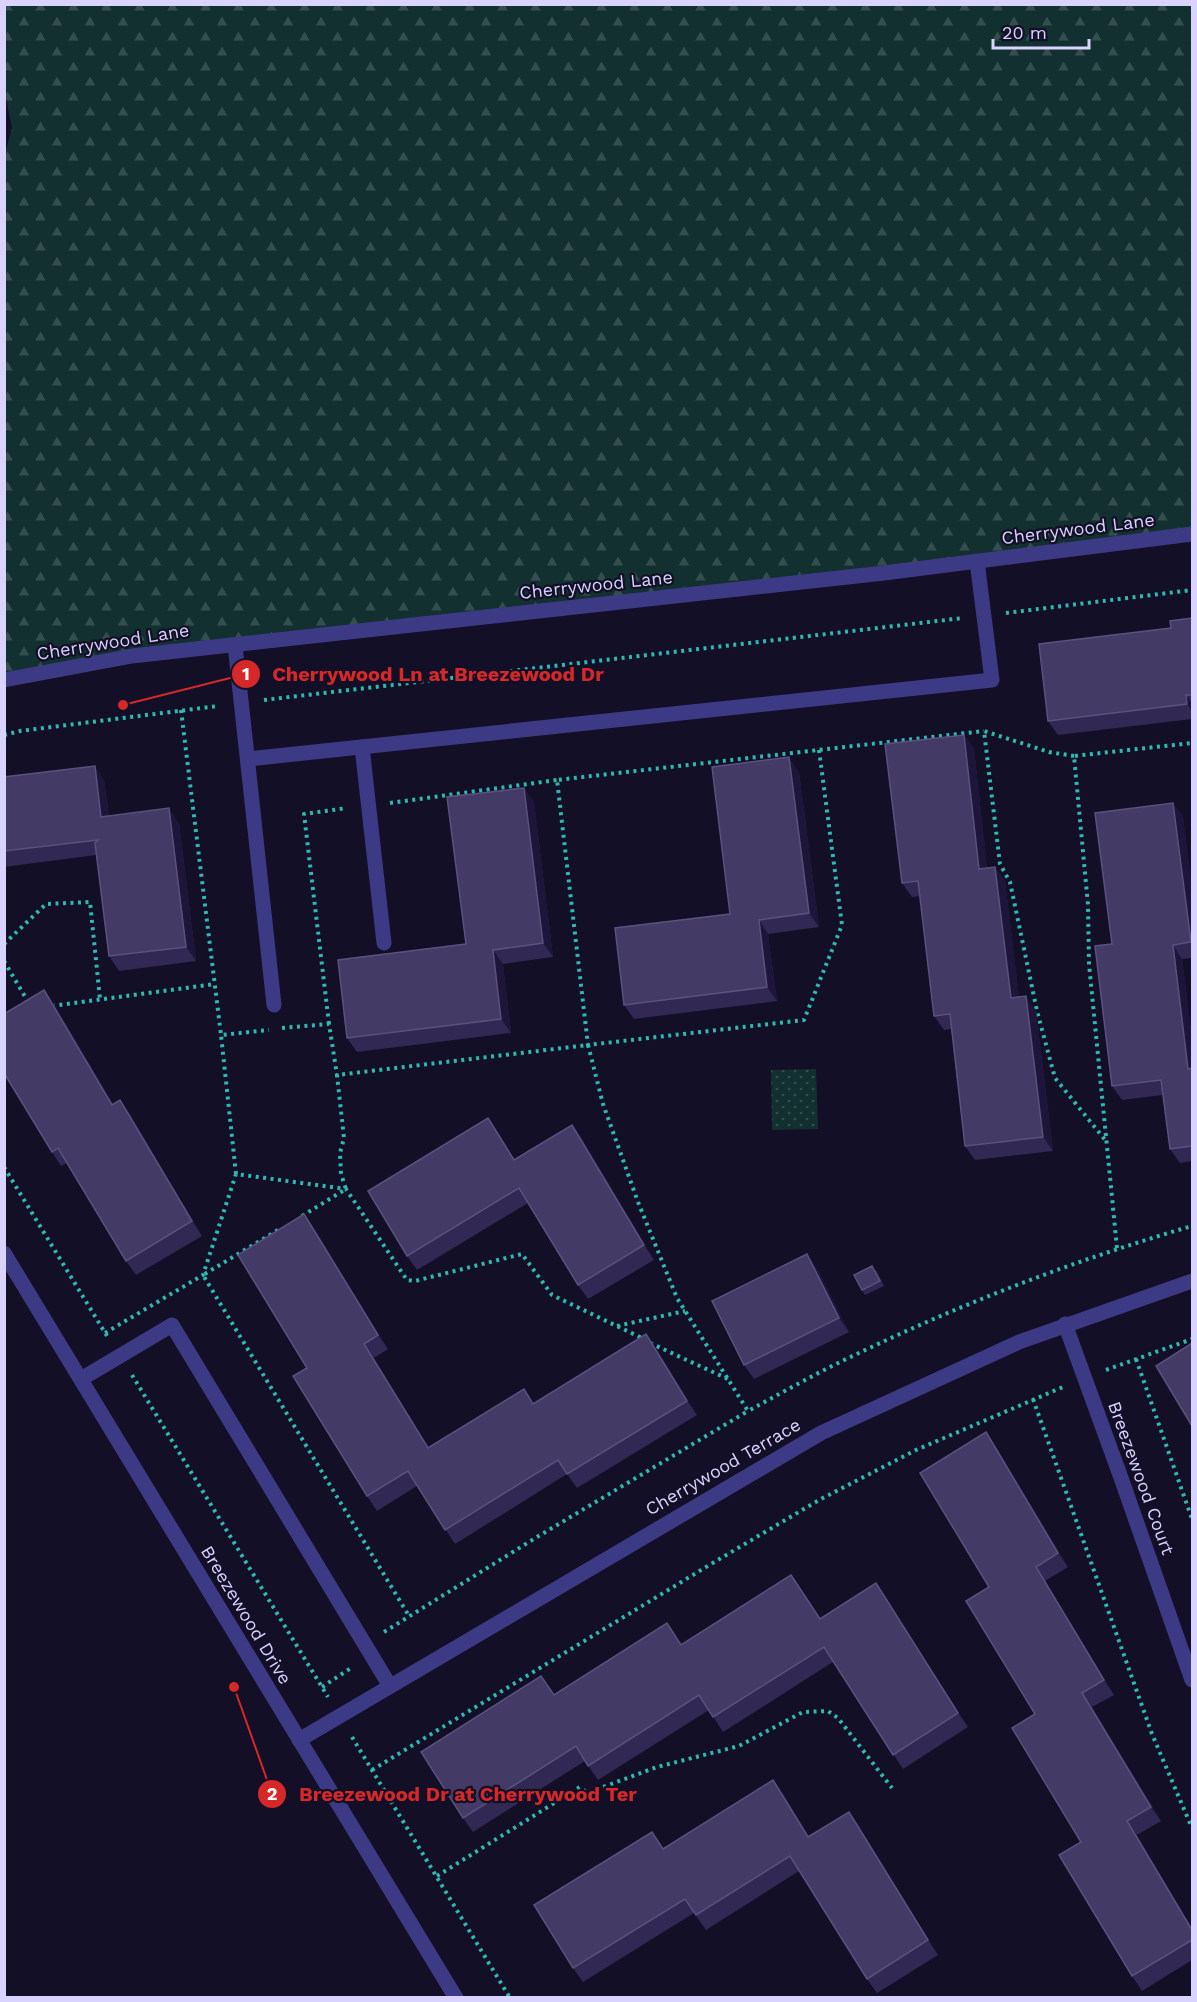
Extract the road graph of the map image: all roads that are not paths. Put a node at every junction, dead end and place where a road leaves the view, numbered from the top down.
1 (1192, 534) edge
2 (977, 561) junction
3 (235, 645) junction
4 (4, 680) edge
5 (362, 747) junction
6 (248, 759) junction
7 (384, 943) dead end
8 (274, 1005) dead end
9 (4, 1253) edge
10 (1192, 1281) edge
11 (1065, 1324) junction
12 (81, 1379) junction
13 (1192, 1680) edge
14 (390, 1686) junction
15 (299, 1740) junction
16 (456, 1998) edge

1 - 2 street, Cherrywood Lane
2 - 3 street, Cherrywood Lane
2 - 5 street
3 - 4 street, Cherrywood Lane
3 - 6 street
5 - 6 street
5 - 7 street
6 - 8 street
9 - 12 street, Breezewood Drive
10 - 11 street, Cherrywood Terrace
11 - 13 street, Breezewood Court
11 - 14 street, Cherrywood Terrace
12 - 14 street
12 - 15 street, Breezewood Drive
14 - 15 street, Cherrywood Terrace
15 - 16 street, Breezewood Drive

